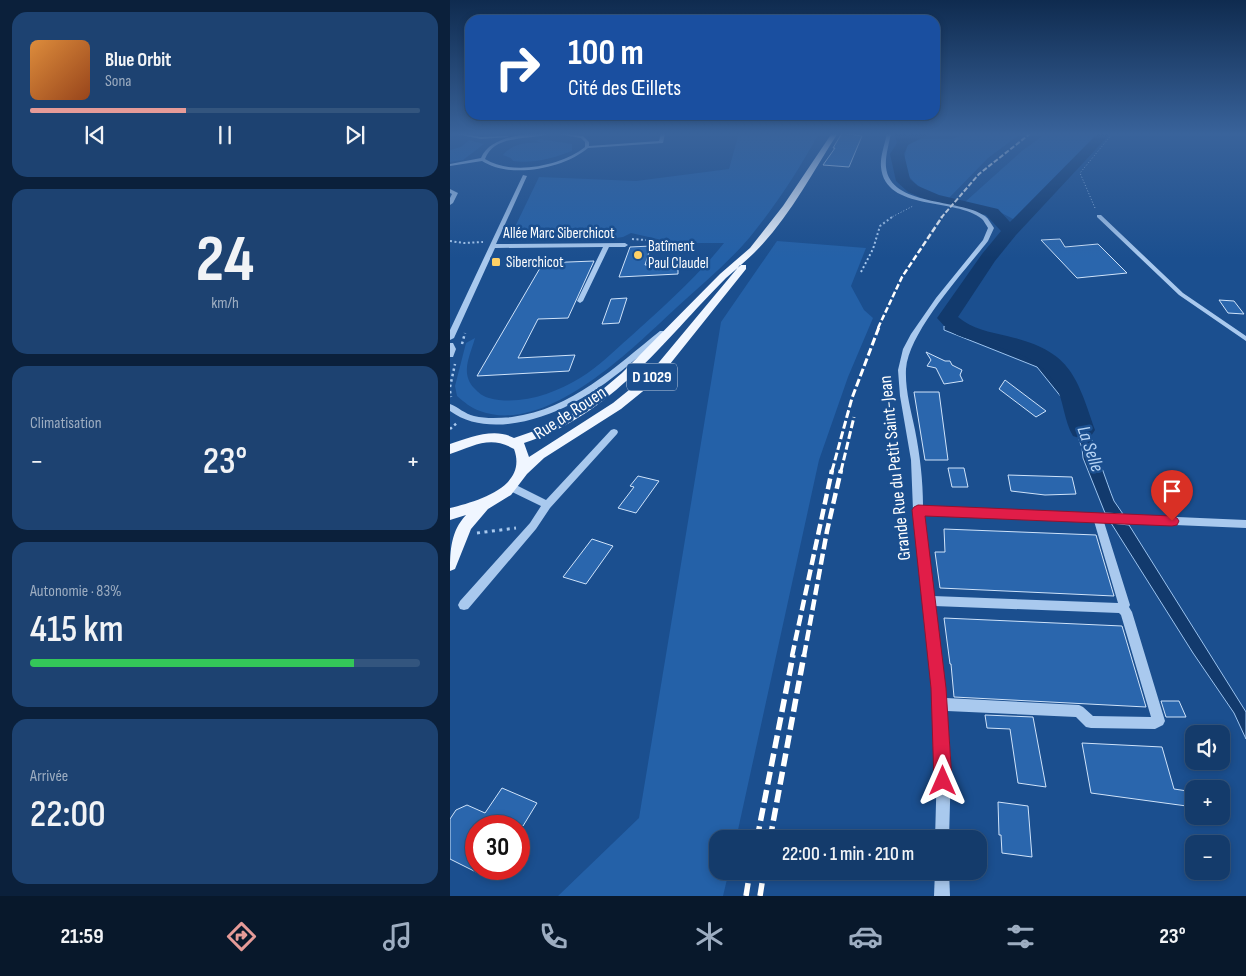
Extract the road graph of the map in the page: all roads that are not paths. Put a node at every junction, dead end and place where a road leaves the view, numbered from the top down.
1 (808, 175) edge
2 (886, 175) edge
3 (525, 176) edge
4 (450, 191) edge
5 (450, 203) edge
6 (1099, 216) road end
7 (494, 244) junction
8 (606, 245) junction
9 (625, 245) dead end
10 (751, 252) junction
11 (580, 301) dead end
12 (681, 320) junction
13 (450, 338) edge
14 (1246, 339) edge
15 (450, 345) edge
16 (450, 356) edge
17 (451, 403) edge
18 (614, 432) dead end
19 (514, 442) junction
20 (453, 446) edge
21 (523, 470) junction
22 (511, 487) junction
23 (484, 506) junction
24 (547, 506) junction
25 (918, 510) junction
26 (450, 514) edge
27 (1103, 519) junction
28 (1246, 524) edge
29 (450, 564) edge
30 (928, 601) junction
31 (464, 605) dead end
32 (1122, 608) junction
33 (1142, 666) joint
34 (940, 704) junction
35 (942, 830) edge
36 (942, 880) edge
37 (942, 896) edge

1 - 10 main road, Rue de Rouen / D 1029
2 - 25 street, Grande Rue du Petit Saint-Jean
3 - 7 street
4 - 5 street
6 - 14 street
7 - 8 street, Allée Marc Siberchicot
7 - 13 street
8 - 9 street, Allée Marc Siberchicot
8 - 11 street
10 - 12 main road, Rue de Rouen / D 1029
10 - 21 main road, Rue de Rouen / D 1029
12 - 17 street
12 - 19 main road, Rue de Rouen / D 1029
15 - 16 street
18 - 24 street
19 - 20 main road
19 - 21 main road
21 - 22 main road, Rue de Rouen
22 - 23 main road, Rue de Rouen
22 - 24 street
23 - 26 main road
23 - 29 main road
24 - 31 street
25 - 27 street
25 - 30 street, Grande Rue du Petit Saint-Jean
27 - 28 street
27 - 32 street
30 - 32 street
30 - 34 street, Grande Rue du Petit Saint-Jean
32 - 33 street
33 - 34 street
34 - 35 street, Grande Rue du Petit Saint-Jean
36 - 37 street

